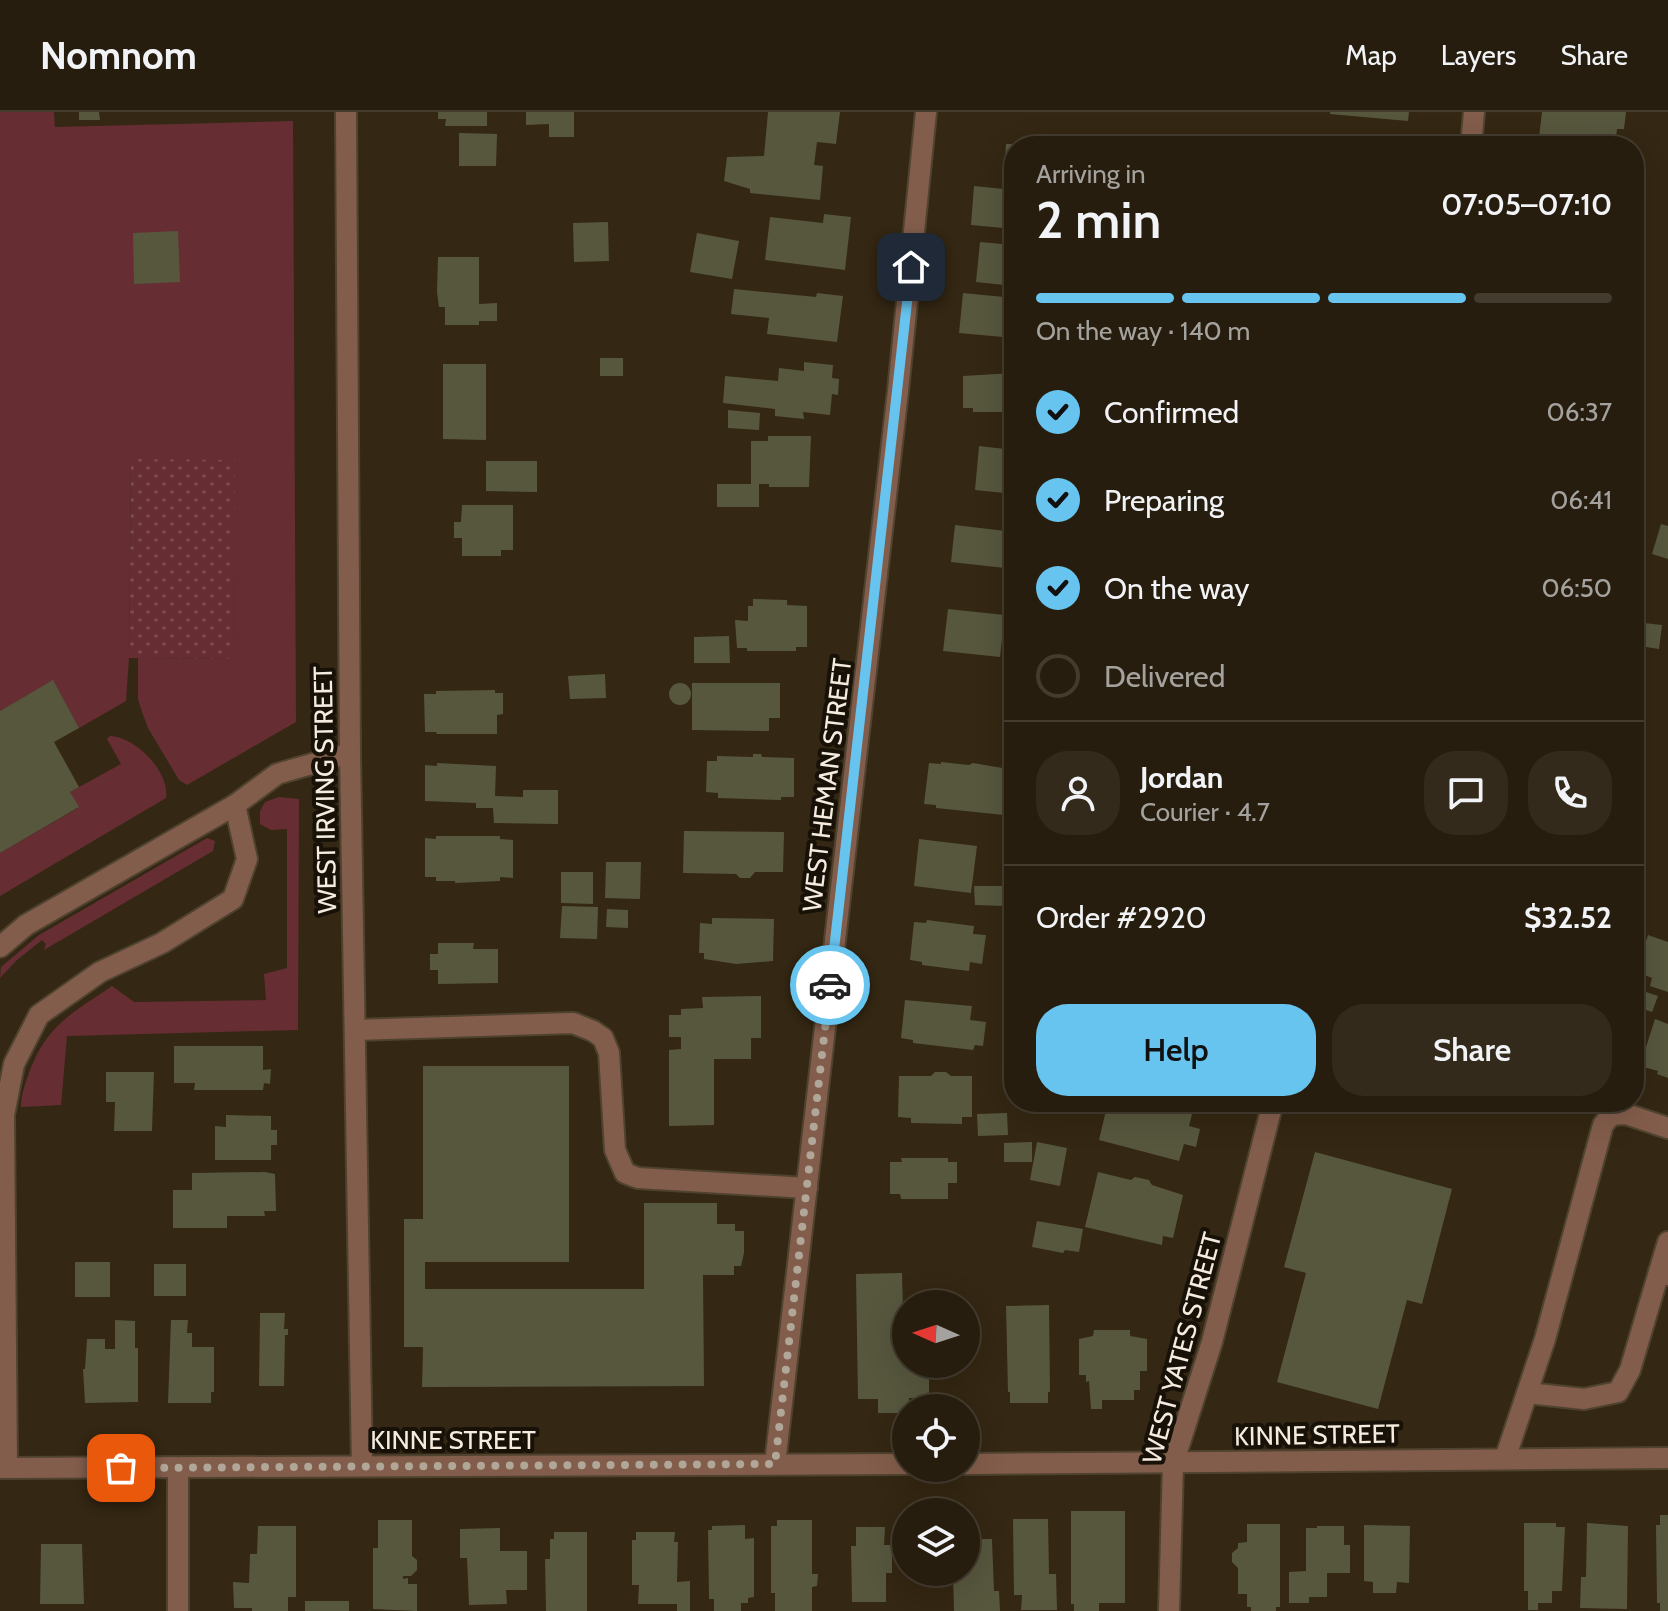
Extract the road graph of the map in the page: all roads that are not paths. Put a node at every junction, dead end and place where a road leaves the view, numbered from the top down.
1 (346, 112) edge
2 (926, 112) edge
3 (1474, 112) edge
4 (1472, 136) edge
5 (350, 753) junction
6 (235, 805) junction
7 (0, 947) edge
8 (355, 1030) junction
9 (1270, 1112) edge
10 (1668, 1128) edge
11 (807, 1188) junction
12 (1668, 1242) edge
13 (1664, 1274) edge
14 (1527, 1393) junction
15 (1668, 1458) edge
16 (1505, 1459) junction
17 (775, 1464) junction
18 (892, 1464) edge
19 (980, 1464) edge
20 (1173, 1464) junction
21 (362, 1466) junction
22 (3, 1468) edge
23 (178, 1468) junction
24 (178, 1611) edge
25 (1169, 1611) edge

1 - 5 street, WEST IRVING STREET
2 - 11 street, WEST HEMAN STREET
3 - 4 street
5 - 6 street
5 - 8 street, WEST IRVING STREET
6 - 7 street
6 - 22 street
8 - 11 street
8 - 21 street, WEST IRVING STREET
9 - 20 street, WEST YATES STREET
10 - 14 street
11 - 17 street, WEST HEMAN STREET
12 - 13 street
13 - 14 street
14 - 16 street
15 - 16 street, KINNE STREET
16 - 20 street, KINNE STREET
17 - 18 street, KINNE STREET
17 - 21 street, KINNE STREET
19 - 20 street, KINNE STREET
20 - 25 street, WEST YATES STREET
21 - 23 street, KINNE STREET
22 - 23 street, KINNE STREET
23 - 24 street

